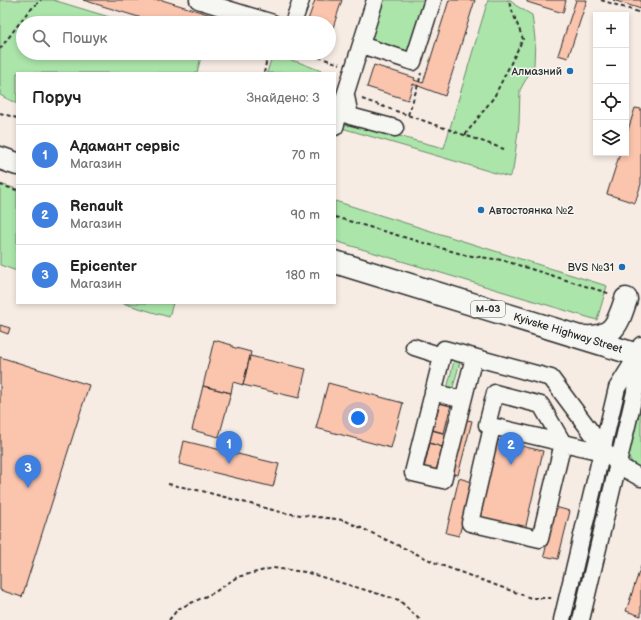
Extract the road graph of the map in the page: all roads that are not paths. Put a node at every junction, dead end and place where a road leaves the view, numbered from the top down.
1 (198, 0) edge
2 (301, 0) edge
3 (375, 0) edge
4 (433, 0) edge
5 (250, 16) edge
6 (295, 16) edge
7 (361, 45) junction
8 (346, 94) junction
9 (336, 124) edge
10 (395, 128) dead end
11 (0, 158) edge
12 (16, 164) edge
13 (336, 262) edge
14 (626, 299) road end
15 (580, 337) junction
16 (414, 347) dead end
17 (640, 352) edge
18 (442, 356) junction
19 (474, 357) junction
20 (433, 392) junction
21 (464, 400) junction
22 (492, 427) junction
23 (563, 443) junction
24 (602, 450) junction
25 (618, 465) junction
26 (641, 478) edge
27 (562, 620) edge
28 (581, 620) edge

1 - 5 street
2 - 6 street
3 - 7 street
4 - 7 street
7 - 8 street
8 - 9 street
8 - 10 street
11 - 12 highway
13 - 15 highway, Kyivske Highway Street / М-03
14 - 15 highway
15 - 17 highway, Kyivske Highway Street / М-03
16 - 18 street
17 - 24 street
17 - 25 street
18 - 19 street
18 - 20 street
19 - 21 street
19 - 24 street
20 - 21 street
20 - 21 street
22 - 23 street
22 - 23 street
22 - 23 street
23 - 24 street
24 - 25 street
24 - 27 street
25 - 26 street
25 - 28 street

